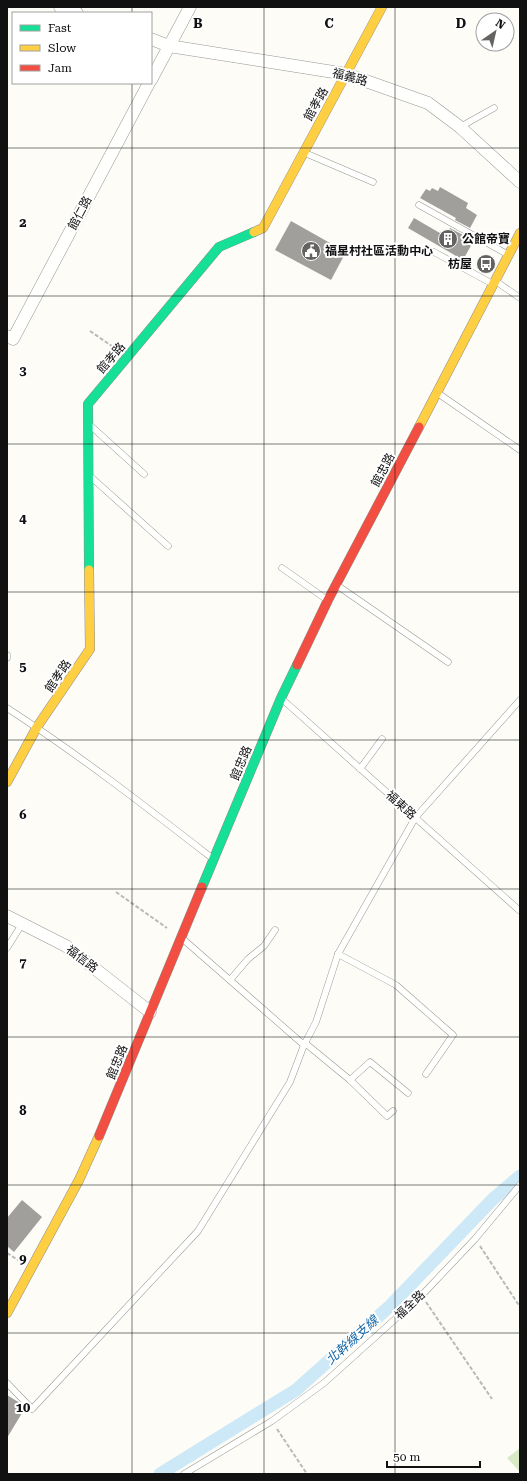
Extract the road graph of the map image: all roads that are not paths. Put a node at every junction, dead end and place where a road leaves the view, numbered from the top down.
1 (60, 7) edge
2 (190, 7) edge
3 (382, 7) edge
4 (74, 12) edge
5 (152, 39) edge
6 (169, 46) junction
7 (346, 74) junction
8 (152, 78) edge
9 (148, 84) edge
10 (494, 108) dead end
11 (460, 127) junction
12 (304, 152) junction
13 (373, 182) dead end
14 (520, 182) edge
15 (419, 205) dead end
16 (520, 233) edge
17 (434, 252) dead end
18 (508, 255) junction
19 (494, 283) junction
20 (520, 298) edge
21 (7, 336) edge
22 (437, 392) junction
23 (89, 424) junction
24 (520, 450) edge
25 (144, 474) dead end
26 (89, 475) junction
27 (168, 546) dead end
28 (282, 568) dead end
29 (336, 584) junction
30 (328, 600) junction
31 (448, 662) dead end
32 (281, 698) junction
33 (520, 700) edge
34 (7, 708) edge
35 (37, 727) junction
36 (382, 739) dead end
37 (360, 769) junction
38 (7, 782) edge
39 (416, 818) junction
40 (214, 860) junction
41 (520, 911) edge
42 (7, 916) edge
43 (22, 924) junction
44 (274, 930) dead end
45 (181, 938) junction
46 (7, 948) edge
47 (338, 954) junction
48 (230, 980) junction
49 (150, 1012) junction
50 (305, 1044) junction
51 (426, 1074) dead end
52 (350, 1080) junction
53 (408, 1093) dead end
54 (392, 1111) dead end
55 (520, 1185) edge
56 (7, 1313) edge
57 (7, 1383) edge
58 (184, 1474) edge

1 - 4 street
2 - 6 street
3 - 7 main road, 館孝路
5 - 6 street, 福義路
6 - 7 street, 福義路
6 - 8 street
7 - 11 street, 福義路
7 - 12 main road, 館孝路
9 - 21 street, 館仁路
10 - 11 lane
11 - 14 street, 福義路
12 - 13 lane
12 - 23 main road, 館孝路
15 - 18 lane
16 - 18 main road, 館忠路
17 - 19 lane
18 - 19 main road, 館忠路
19 - 20 lane
19 - 22 main road, 館忠路
22 - 24 lane
22 - 29 main road, 館忠路
23 - 25 lane
23 - 26 main road, 館孝路
26 - 27 lane
26 - 35 main road, 館孝路
28 - 30 lane
29 - 30 main road, 館忠路
29 - 31 lane
30 - 32 main road, 館忠路
32 - 37 lane, 福東路
32 - 40 main road, 館忠路
33 - 39 lane
34 - 35 lane
35 - 38 main road, 館孝路
35 - 40 lane
36 - 37 lane
37 - 39 lane, 福東路
39 - 41 lane, 福東路
39 - 47 lane
40 - 45 main road, 館忠路
42 - 43 street, 福信路
43 - 46 lane
43 - 49 street, 福信路
44 - 48 lane
45 - 48 lane
45 - 49 main road, 館忠路
47 - 50 lane
47 - 51 lane
48 - 50 lane
49 - 56 main road, 館忠路
50 - 52 lane
50 - 57 lane
52 - 53 lane
52 - 54 lane
55 - 58 lane, 福全路

